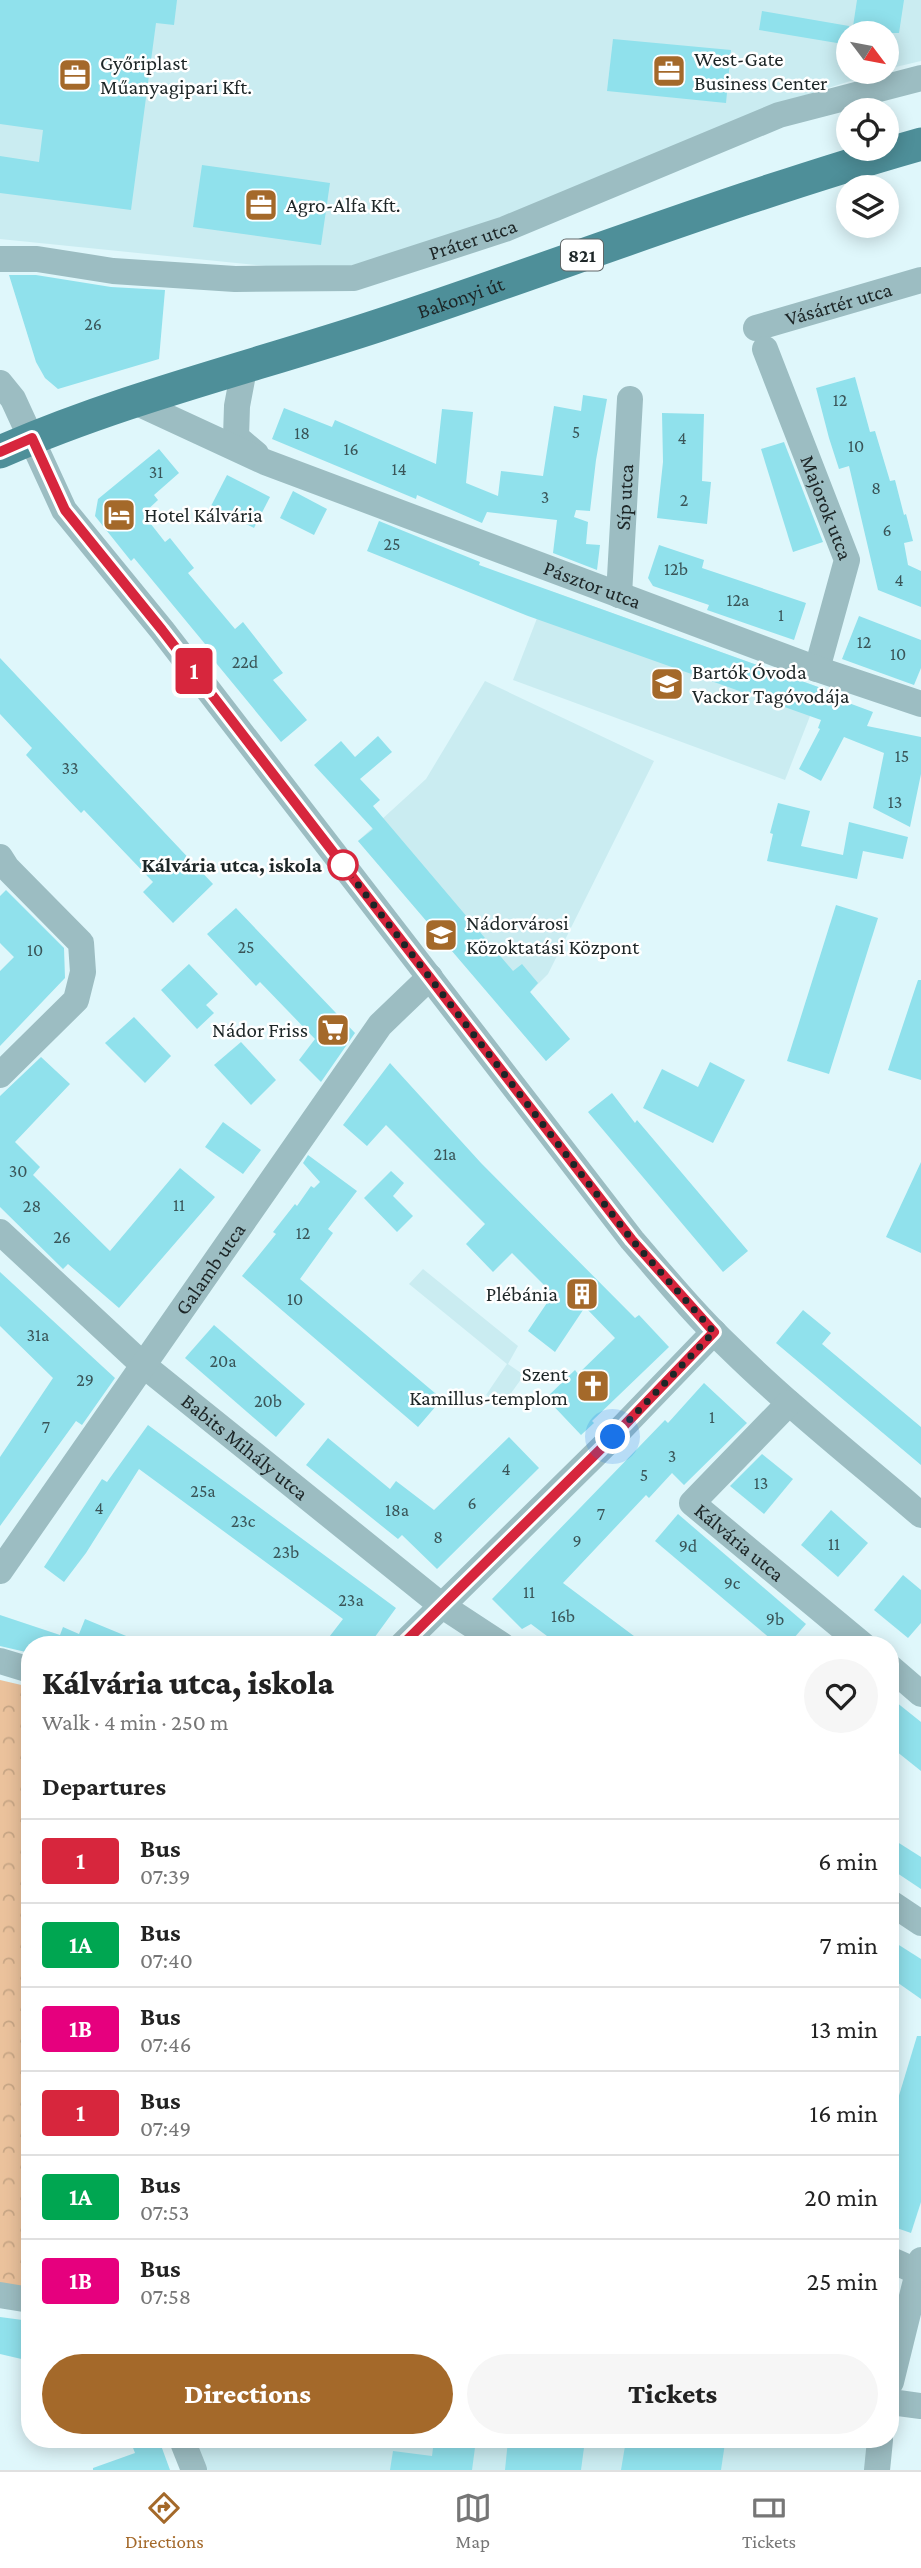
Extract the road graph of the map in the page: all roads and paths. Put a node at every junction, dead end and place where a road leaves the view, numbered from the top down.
1 (921, 78) edge
2 (921, 144) edge
3 (0, 259) edge
4 (921, 280) edge
5 (760, 338) joint
6 (244, 369) junction
7 (0, 383) edge
8 (630, 399) dead end
9 (133, 401) junction
10 (32, 438) junction
11 (0, 452) edge
12 (265, 462) junction
13 (619, 594) junction
14 (817, 669) junction
15 (921, 704) edge
16 (0, 857) edge
17 (429, 977) junction
18 (0, 1075) edge
19 (0, 1232) edge
20 (714, 1332) junction
21 (142, 1364) junction
22 (789, 1403) junction
23 (921, 1515) edge
24 (0, 1572) edge
25 (441, 1605) junction
26 (411, 1636) edge
27 (488, 1636) edge
28 (852, 1636) edge
29 (0, 1661) edge
30 (21, 1667) edge
31 (899, 1908) edge
32 (921, 1923) edge
33 (899, 2262) edge
34 (919, 2266) edge
35 (0, 2295) edge
36 (21, 2298) edge
37 (899, 2349) edge
38 (899, 2403) edge
39 (921, 2406) edge
40 (185, 2448) edge
41 (879, 2448) edge
42 (194, 2470) edge
43 (877, 2470) edge

1 - 3 street, Práter utca
2 - 6 main road, Bakonyi út / 821
4 - 5 street, Vásártér utca
5 - 14 street, Majorok utca
6 - 9 main road, Bakonyi út / 821
6 - 12 street, Pásztor utca
7 - 10 street
8 - 13 street, Síp utca
9 - 10 main road, Bakonyi út / 821
9 - 12 street, Pásztor utca
10 - 11 main road, Bakonyi út / 821
10 - 17 street
12 - 13 street, Pásztor utca
13 - 14 street, Pásztor utca
14 - 15 street, Pásztor utca
16 - 18 street
17 - 20 street
17 - 21 street, Galamb utca
19 - 21 street, Babits Mihály utca
20 - 22 street
20 - 25 street
21 - 24 street, Galamb utca
21 - 25 street, Babits Mihály utca
22 - 23 street
22 - 28 street, Kálvária utca
25 - 26 street
25 - 27 street, Babits Mihály utca
29 - 30 street
31 - 32 street
33 - 34 street
34 - 37 street
35 - 36 street
38 - 39 street
40 - 42 street
41 - 43 street

